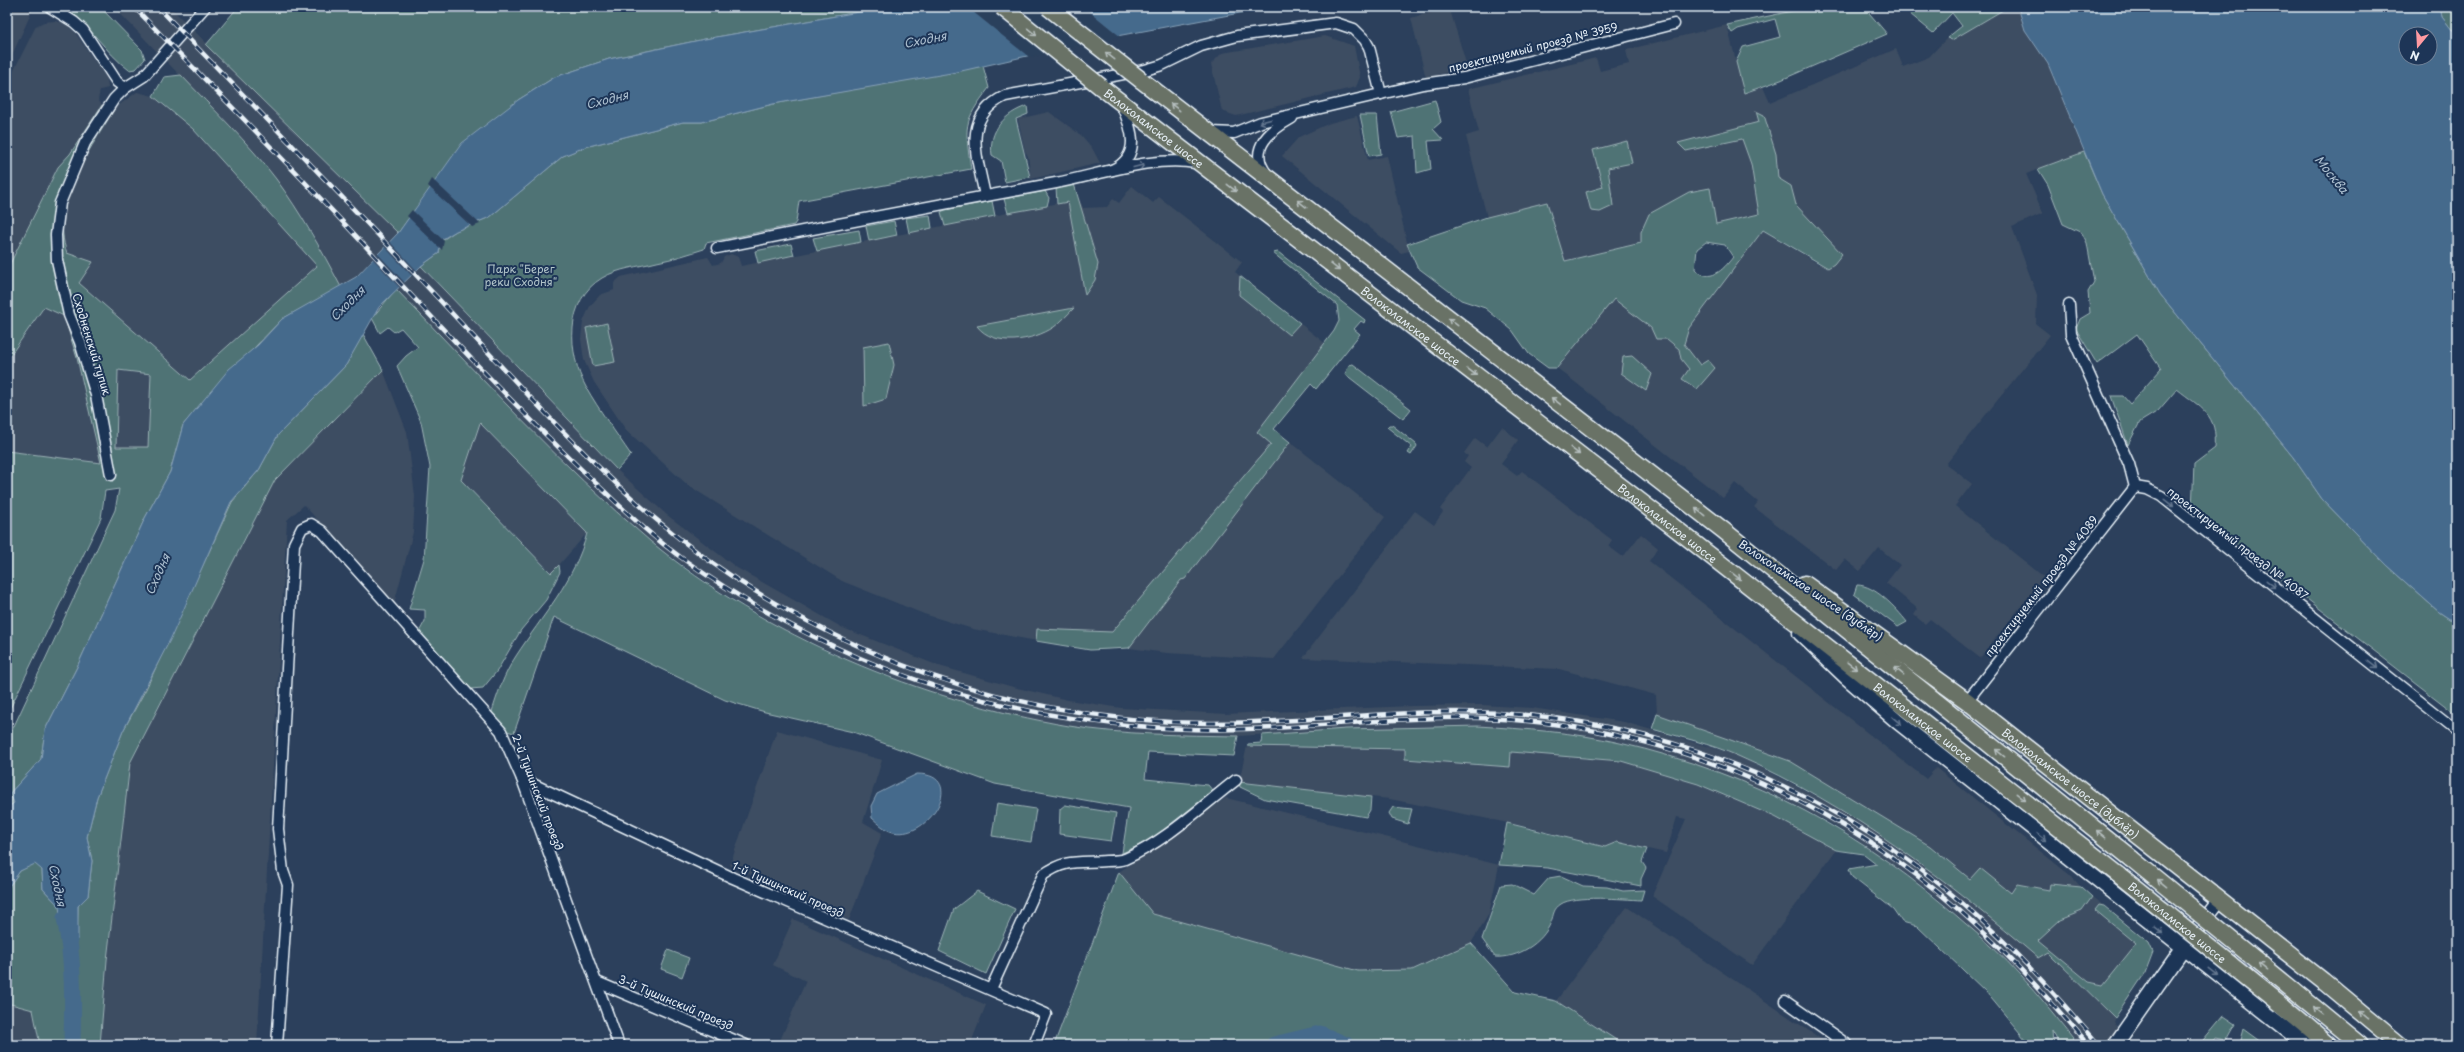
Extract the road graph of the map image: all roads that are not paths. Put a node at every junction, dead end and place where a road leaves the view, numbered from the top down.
1 (50, 7) edge
2 (205, 7) edge
3 (1002, 7) edge
4 (1048, 7) edge
5 (1674, 24) dead end
6 (125, 88) junction
7 (1381, 94) junction
8 (1121, 102) junction
9 (1302, 112) junction
10 (1206, 131) junction
11 (1201, 164) junction
12 (1101, 175) junction
13 (1275, 184) junction
14 (985, 196) junction
15 (717, 248) dead end
16 (2069, 305) dead end
17 (111, 475) dead end
18 (2135, 487) junction
19 (1731, 536) junction
20 (1755, 590) junction
21 (1967, 701) junction
22 (2457, 731) edge
23 (522, 778) junction
24 (1236, 780) dead end
25 (2155, 848) junction
26 (2215, 906) junction
27 (2183, 948) junction
28 (2291, 956) junction
29 (597, 982) junction
30 (991, 989) junction
31 (1784, 1001) dead end
32 (277, 1045) edge
33 (619, 1045) edge
34 (746, 1045) edge
35 (1034, 1045) edge
36 (1848, 1045) edge
37 (2115, 1045) edge
38 (2307, 1045) edge
39 (2328, 1045) edge
40 (2360, 1045) edge
41 (2400, 1045) edge

1 - 6 street
2 - 6 street, Сходненский тупик
3 -> 8 main road, Волоколамское шоссе, bridge
10 -> 4 main road, Волоколамское шоссе, bridge
5 - 7 street, проектируемый проезд № 3959
6 - 17 street, Сходненский тупик
7 - 9 street, проектируемый проезд № 3959
7 - 14 street
8 - 11 main road, Волоколамское шоссе
8 - 12 street
9 -> 10 street, проектируемый проезд № 3959
9 - 13 street, проектируемый проезд № 3959
10 - 13 main road, Волоколамское шоссе
12 -> 11 street
11 -> 20 main road, Волоколамское шоссе
12 - 14 street
19 -> 13 main road, Волоколамское шоссе
14 - 15 street
16 - 18 street
18 - 21 street, проектируемый проезд № 4089
18 -> 22 street, проектируемый проезд № 4087
19 - 21 main road, Волоколамское шоссе (дублёр)
40 -> 19 main road, Волоколамское шоссе, bridge
20 -> 27 main road
20 -> 39 main road, Волоколамское шоссе, bridge
21 - 25 main road, Волоколамское шоссе (дублёр)
23 - 29 street, 2-й Тушинский проезд
23 - 30 street, 1-й Тушинский проезд
23 - 32 street, 2-й Тушинский проезд
24 - 30 street
25 - 26 main road
25 - 28 main road, Волоколамское шоссе (дублёр)
26 - 27 main road
26 - 28 main road
27 - 37 main road
27 -> 38 main road
41 -> 28 main road, Волоколамское шоссе (дублёр)
29 - 33 street, 2-й Тушинский проезд
29 - 34 street, 3-й Тушинский проезд
30 - 35 street, 1-й Тушинский проезд
31 - 36 street

